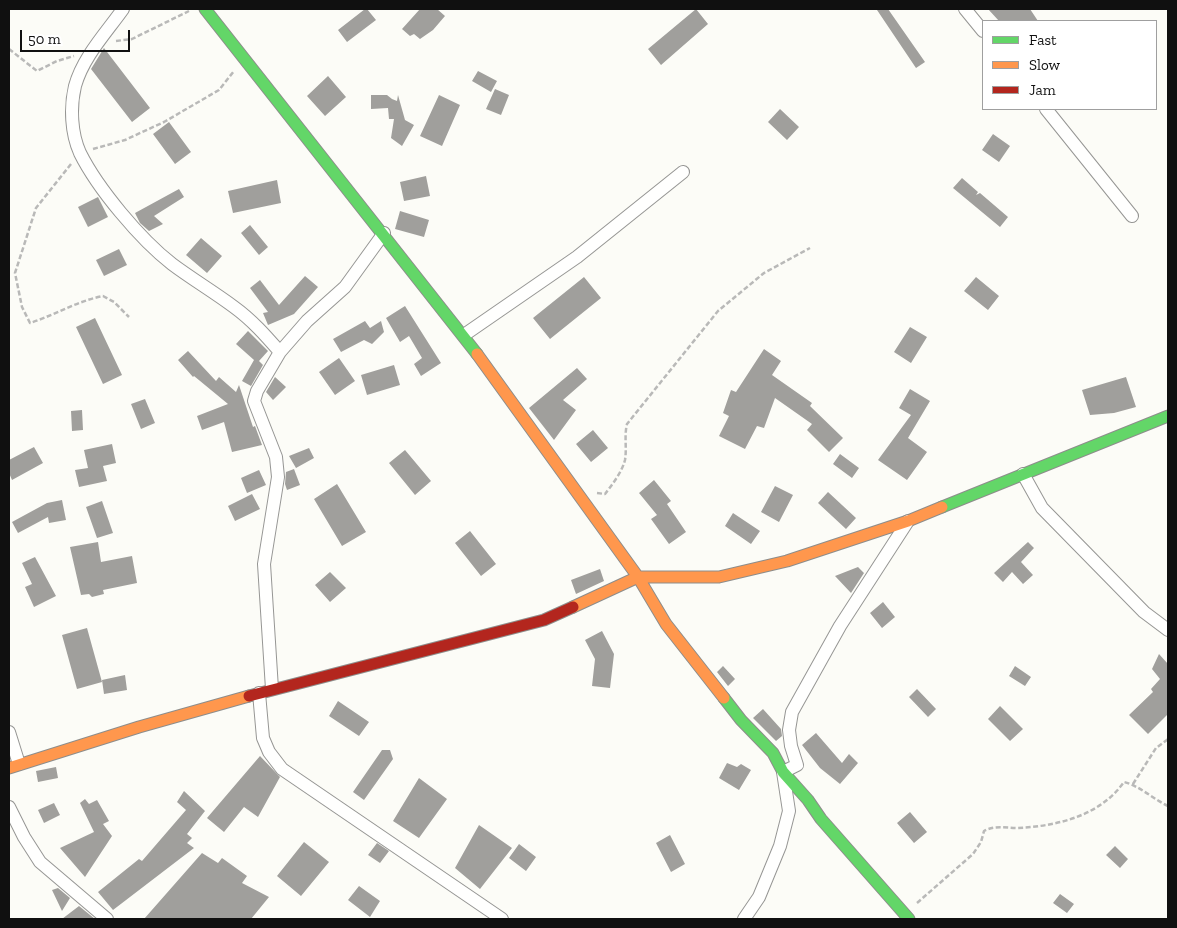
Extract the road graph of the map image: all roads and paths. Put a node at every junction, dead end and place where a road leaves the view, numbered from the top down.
1 (123, 9) edge
2 (206, 9) edge
3 (965, 9) edge
4 (982, 31) edge
5 (1047, 110) edge
6 (683, 172) dead end
7 (1132, 216) dead end
8 (384, 233) junction
9 (810, 248) dead end
10 (464, 336) junction
11 (280, 352) junction
12 (1168, 416) edge
13 (1023, 474) junction
14 (573, 489) junction
15 (908, 521) junction
16 (638, 577) junction
17 (1168, 630) edge
18 (272, 689) junction
19 (259, 693) junction
20 (9, 732) edge
21 (1168, 739) edge
22 (14, 766) edge
23 (783, 772) junction
24 (1133, 784) junction
25 (1168, 806) edge
26 (9, 808) edge
27 (898, 904) junction
28 (107, 919) edge
29 (502, 919) edge
30 (744, 919) edge
31 (909, 919) edge

1 - 11 street
2 - 8 main road
3 - 4 street
5 - 7 street
6 - 10 street
8 - 10 main road
8 - 11 street
9 - 14 path
10 - 14 main road
11 - 18 street
12 - 13 main road
13 - 15 main road
13 - 17 street
14 - 16 main road
15 - 16 main road
15 - 23 street
16 - 18 main road
16 - 23 main road
18 - 19 main road
19 - 22 main road
19 - 29 street
20 - 22 street
21 - 24 path
23 - 27 main road
23 - 30 street
24 - 25 path
24 - 27 path
26 - 28 street
27 - 31 main road

